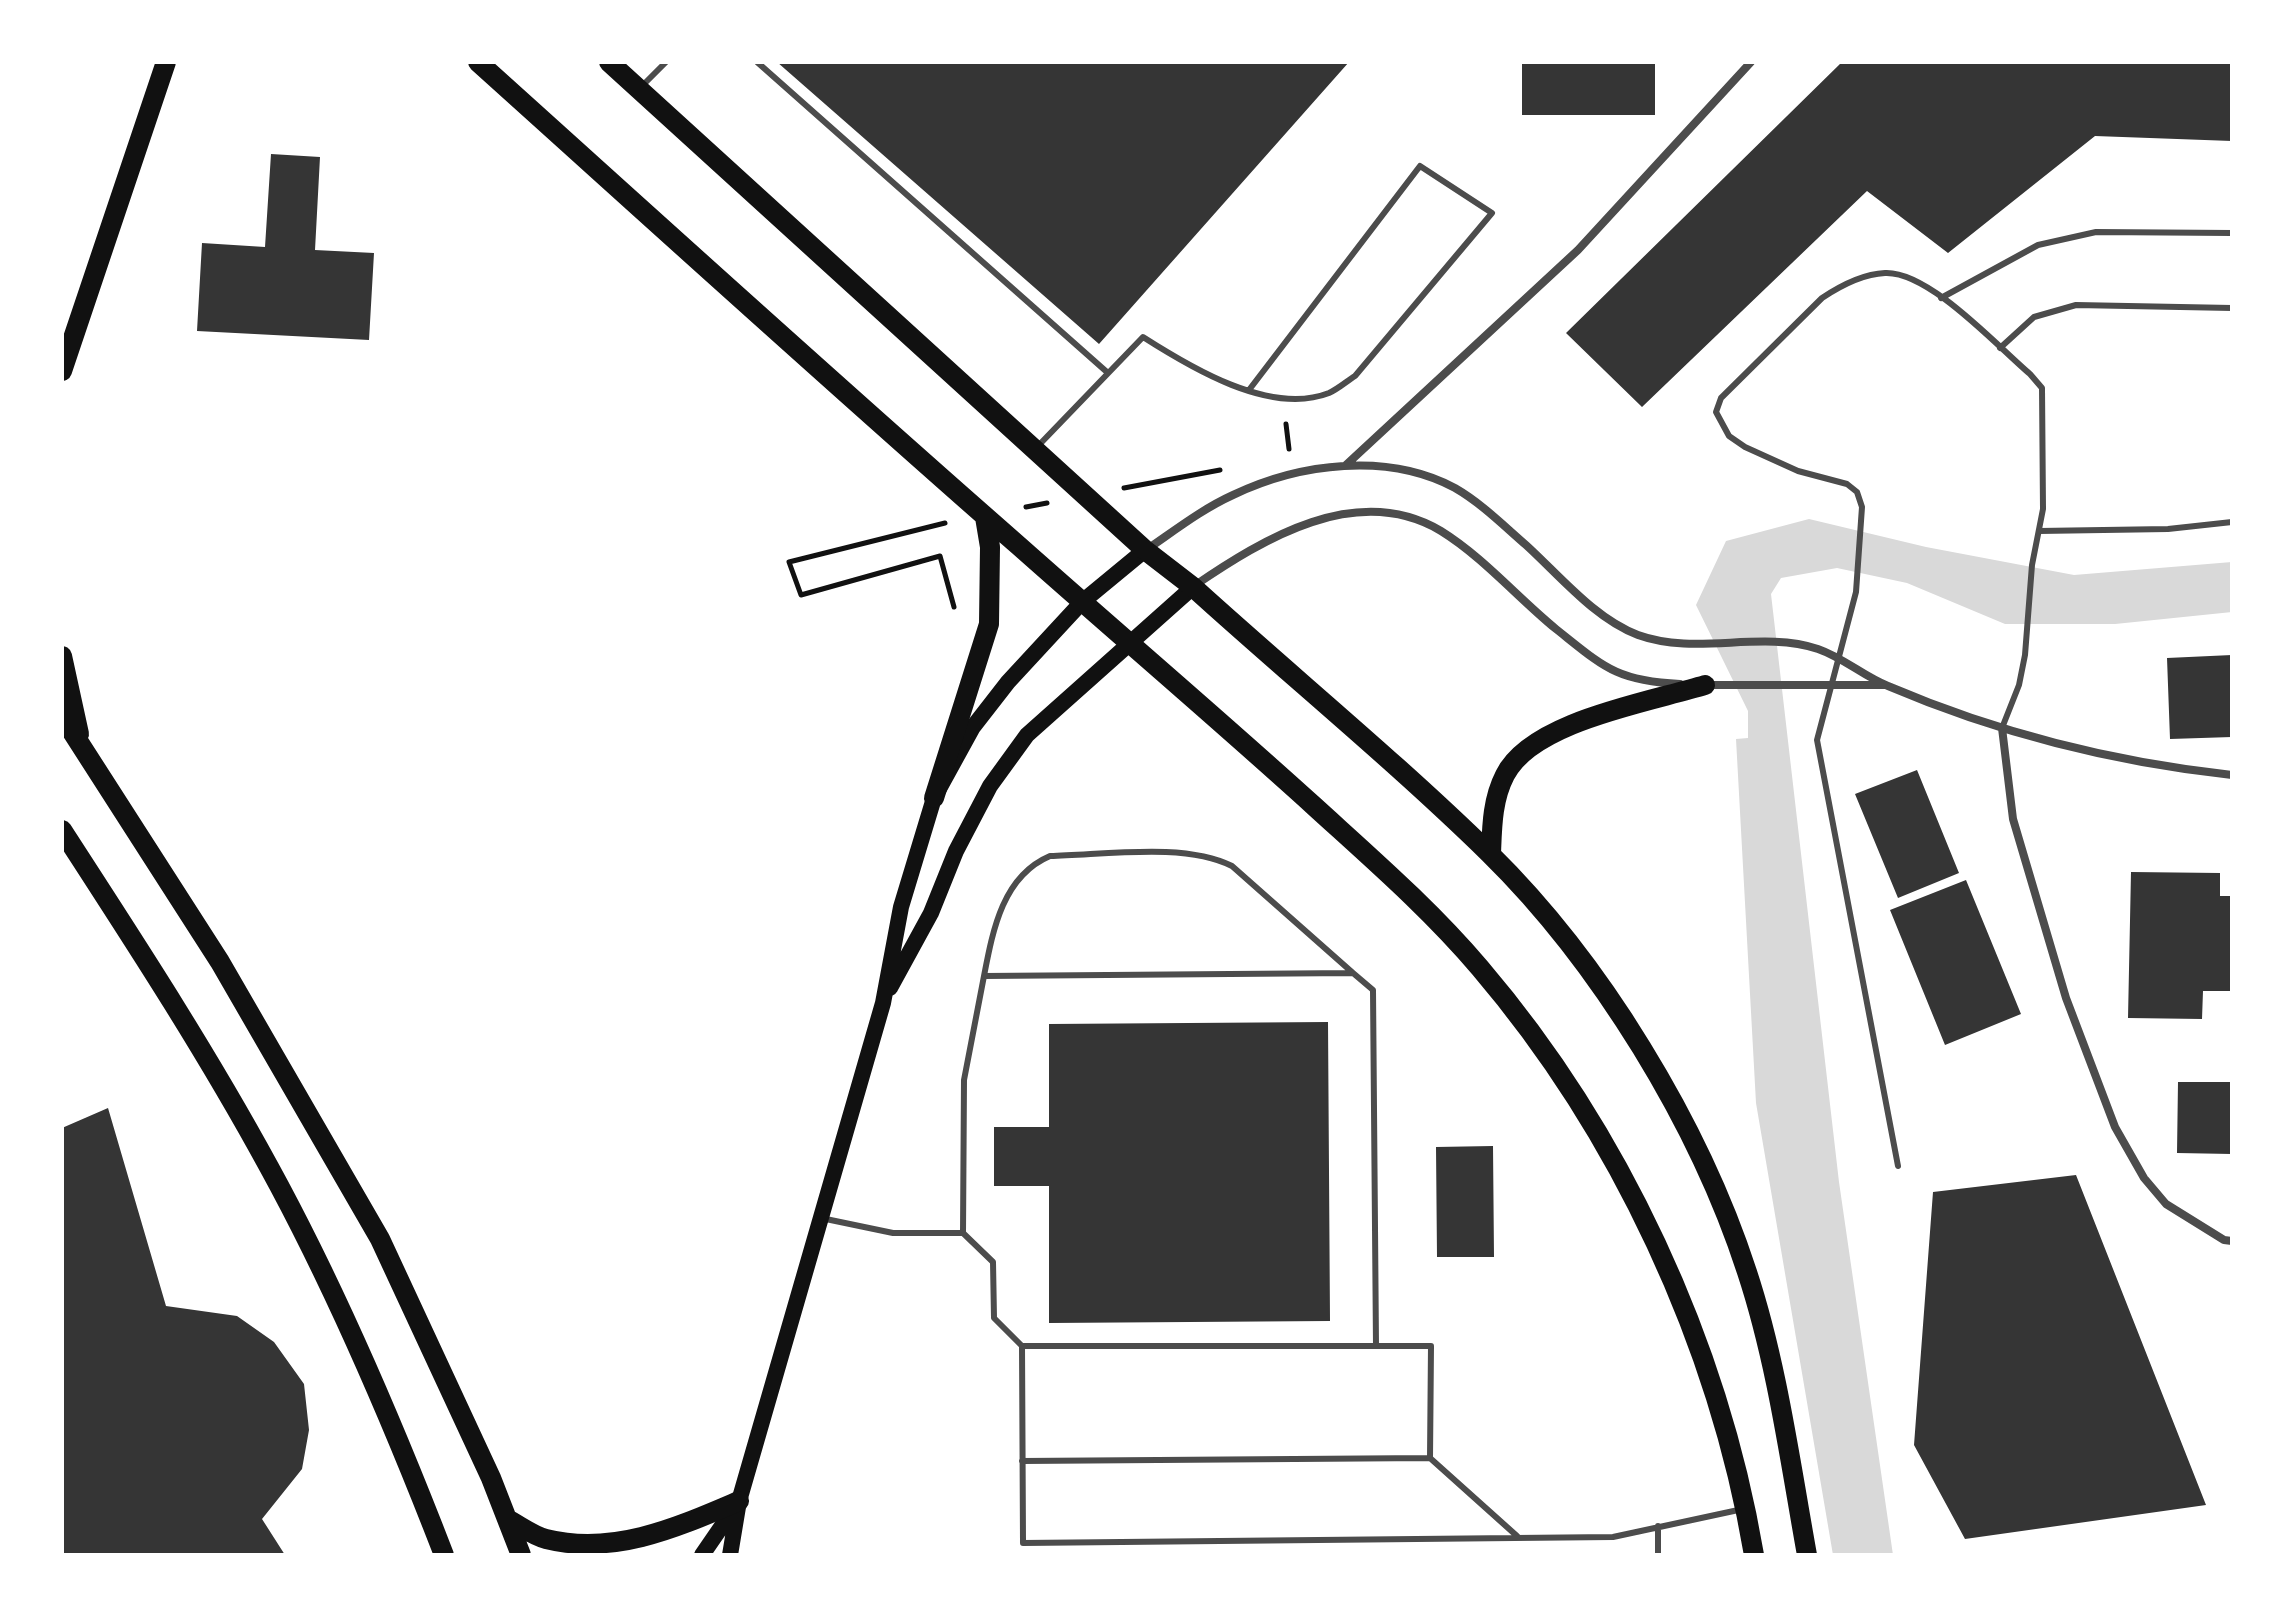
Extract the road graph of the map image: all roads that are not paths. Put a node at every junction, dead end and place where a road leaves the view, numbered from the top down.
1 (166, 62) edge
2 (478, 62) edge
3 (609, 62) edge
4 (666, 62) edge
5 (757, 62) edge
6 (1751, 62) edge
7 (639, 89) junction
8 (2232, 233) edge
9 (1941, 298) junction
10 (2232, 308) edge
11 (2000, 348) junction
12 (62, 371) edge
13 (1108, 373) junction
14 (1249, 390) junction
15 (1035, 450) junction
16 (1346, 465) junction
17 (985, 517) junction
18 (2232, 522) edge
19 (2039, 531) junction
20 (1145, 550) junction
21 (1193, 587) junction
22 (1082, 602) junction
23 (1129, 642) junction
24 (62, 656) edge
25 (1837, 658) junction
26 (1705, 685) junction
27 (1830, 685) junction
28 (1885, 685) junction
29 (62, 716) edge
30 (2002, 728) junction
31 (81, 741) junction
32 (2232, 775) edge
33 (934, 798) junction
34 (62, 830) edge
35 (62, 848) edge
36 (1491, 854) junction
37 (83, 862) junction
38 (1353, 973) junction
39 (984, 976) junction
40 (883, 1003) junction
41 (1898, 1166) dead end
42 (821, 1218) junction
43 (963, 1233) junction
44 (2232, 1241) edge
45 (1022, 1346) junction
46 (1376, 1346) junction
47 (1430, 1458) junction
48 (1022, 1461) junction
49 (739, 1501) junction
50 (1746, 1509) junction
51 (507, 1519) junction
52 (1658, 1526) junction
53 (1517, 1536) junction
54 (444, 1555) edge
55 (521, 1555) edge
56 (702, 1555) edge
57 (730, 1555) edge
58 (1658, 1555) edge
59 (1754, 1555) edge
60 (1807, 1555) edge

1 - 12 main road
2 - 17 main road
3 - 7 main road
4 - 7 lane
5 - 13 lane
6 - 16 street
7 - 15 main road
8 - 9 lane
9 - 11 lane
9 - 25 lane
10 - 11 lane
11 - 19 lane
13 - 14 lane
13 - 15 lane
14 - 14 lane
15 - 20 main road
16 - 20 street
16 - 25 street
17 - 22 main road
17 - 33 main road
18 - 19 lane
19 - 30 lane
20 - 21 main road
20 - 22 main road
21 - 23 main road
21 - 26 street
21 - 36 main road
22 - 23 main road
22 - 33 main road
23 - 40 main road
23 - 50 main road
24 - 31 main road
25 - 27 lane
25 - 28 street
26 - 27 street
26 - 36 main road
27 - 28 street
27 - 41 lane
28 - 30 street
29 - 31 main road
30 - 32 street
30 - 44 street
31 - 51 main road
33 - 40 main road
34 - 37 main road
35 - 37 main road
36 - 60 main road
37 - 54 main road
38 - 39 lane
38 - 39 lane
38 - 46 lane
39 - 43 lane
40 - 42 main road
42 - 43 lane
42 - 49 main road
43 - 45 lane
45 - 46 lane
45 - 48 lane
46 - 47 lane
47 - 48 lane
47 - 53 lane
48 - 53 lane
49 - 51 main road
49 - 56 main road
49 - 57 main road
50 - 52 lane
50 - 59 main road
51 - 55 main road
52 - 53 lane
52 - 58 lane

